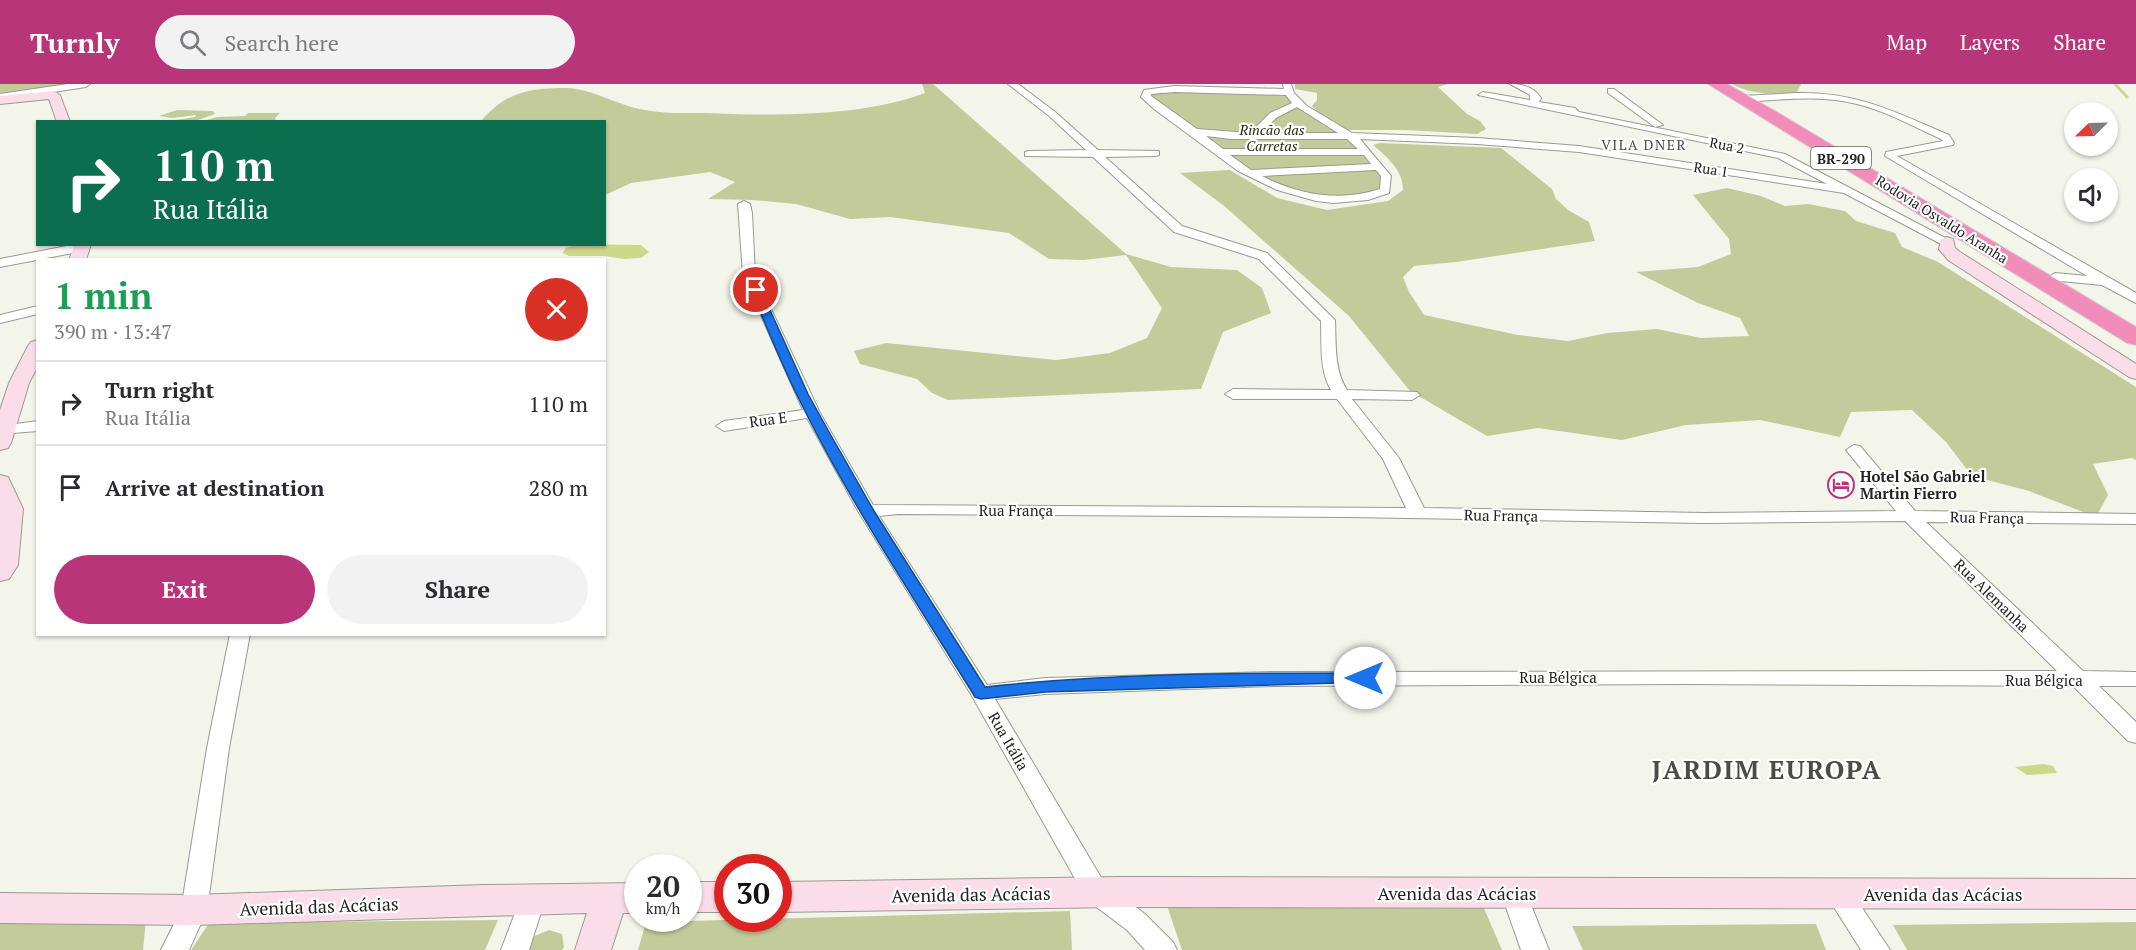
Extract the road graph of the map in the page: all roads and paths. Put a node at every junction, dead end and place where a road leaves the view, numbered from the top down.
1 (86, 84) edge
2 (1012, 84) edge
3 (1514, 84) edge
4 (1716, 84) edge
5 (1288, 88) edge
6 (1611, 91) dead end
7 (58, 92) junction
8 (1483, 95) dead end
9 (0, 99) edge
10 (1742, 99) junction
11 (1534, 103) junction
12 (1299, 104) junction
13 (1572, 110) junction
14 (64, 120) edge
15 (1658, 125) junction
16 (1195, 132) junction
17 (1231, 136) junction
18 (1253, 136) junction
19 (1350, 136) junction
20 (1215, 148) junction
21 (1367, 152) junction
22 (1093, 153) junction
23 (1155, 153) dead end
24 (1029, 154) dead end
25 (1781, 156) junction
26 (1379, 166) junction
27 (1250, 173) junction
28 (1842, 190) junction
29 (744, 204) dead end
30 (1967, 232) junction
31 (1947, 243) junction
32 (81, 250) edge
33 (2054, 255) junction
34 (0, 263) edge
35 (2045, 277) junction
36 (2105, 281) junction
37 (2136, 298) edge
38 (36, 310) edge
39 (0, 319) edge
40 (2136, 338) edge
41 (36, 350) edge
42 (2136, 373) edge
43 (1233, 394) dead end
44 (1342, 395) junction
45 (1412, 395) dead end
46 (812, 413) junction
47 (724, 426) dead end
48 (36, 427) edge
49 (1, 437) edge
50 (1854, 450) dead end
51 (0, 482) edge
52 (867, 511) junction
53 (1418, 514) junction
54 (1910, 516) junction
55 (2136, 519) edge
56 (0, 573) edge
57 (240, 636) edge
58 (2136, 679) edge
59 (2081, 680) junction
60 (981, 693) junction
61 (2136, 735) edge
62 (1096, 892) junction
63 (1514, 893) junction
64 (1838, 894) junction
65 (2136, 894) edge
66 (792, 897) edge
67 (624, 898) edge
68 (532, 900) junction
69 (0, 908) edge
70 (195, 910) junction
71 (175, 950) edge
72 (515, 950) edge
73 (593, 950) edge
74 (1163, 950) edge
75 (1535, 950) edge
76 (1876, 950) edge

1 - 7 street
2 - 22 street
3 - 11 street
4 - 10 highway, Rodovia Osvaldo Aranha / BR-290
5 - 12 street
5 - 16 street
6 - 15 street
7 - 9 street
7 - 14 street
8 - 11 street, Rua 2
10 - 30 highway, Rodovia Osvaldo Aranha / BR-290
10 - 33 street
11 - 13 street, Rua 2
12 - 18 street
12 - 19 street
13 - 15 street, Rua 2
13 - 25 street, Rua 2
15 - 25 street, Rua 2
16 - 17 street, Rua 1
16 - 20 street
17 - 18 street, Rua 1
17 - 20 street
18 - 19 street, Rua 1
19 - 21 street
19 - 28 street, Rua 1
20 - 21 street
20 - 27 street
21 - 26 street
22 - 23 street
22 - 24 street
22 - 44 street
25 - 28 street, Rua 2
26 - 27 street
26 - 27 street
28 - 31 street, Rua 2
29 - 46 street, Rua Itália
30 - 31 highway
30 - 33 highway
30 - 35 highway, Rodovia Osvaldo Aranha / BR-290
31 - 35 highway
31 - 42 street
32 - 34 street
33 - 35 highway
33 - 36 street
35 - 36 street
35 - 40 highway, Rodovia Osvaldo Aranha / BR-290
36 - 37 street
38 - 39 street
41 - 49 street
43 - 44 street
44 - 45 street
44 - 53 street
46 - 47 street, Rua E
46 - 52 street, Rua Itália
48 - 49 street
50 - 54 street, Rua Alemanha
51 - 56 street
52 - 53 street, Rua França
52 - 60 street, Rua Itália
53 - 54 street, Rua França
54 - 55 street, Rua França
54 - 59 street, Rua Alemanha
57 - 70 street
58 - 59 street, Rua Bélgica
59 - 60 street, Rua Bélgica
59 - 61 street, Rua Alemanha
60 - 62 street, Rua Itália
62 - 63 street, Avenida das Acácias
62 - 66 street, Avenida das Acácias
62 - 74 street
63 - 64 street, Avenida das Acácias
63 - 75 street
64 - 65 street, Avenida das Acácias
64 - 76 street
67 - 68 street, Avenida das Acácias
67 - 73 street
68 - 70 street, Avenida das Acácias
68 - 72 street
69 - 70 street, Avenida das Acácias
70 - 71 street

